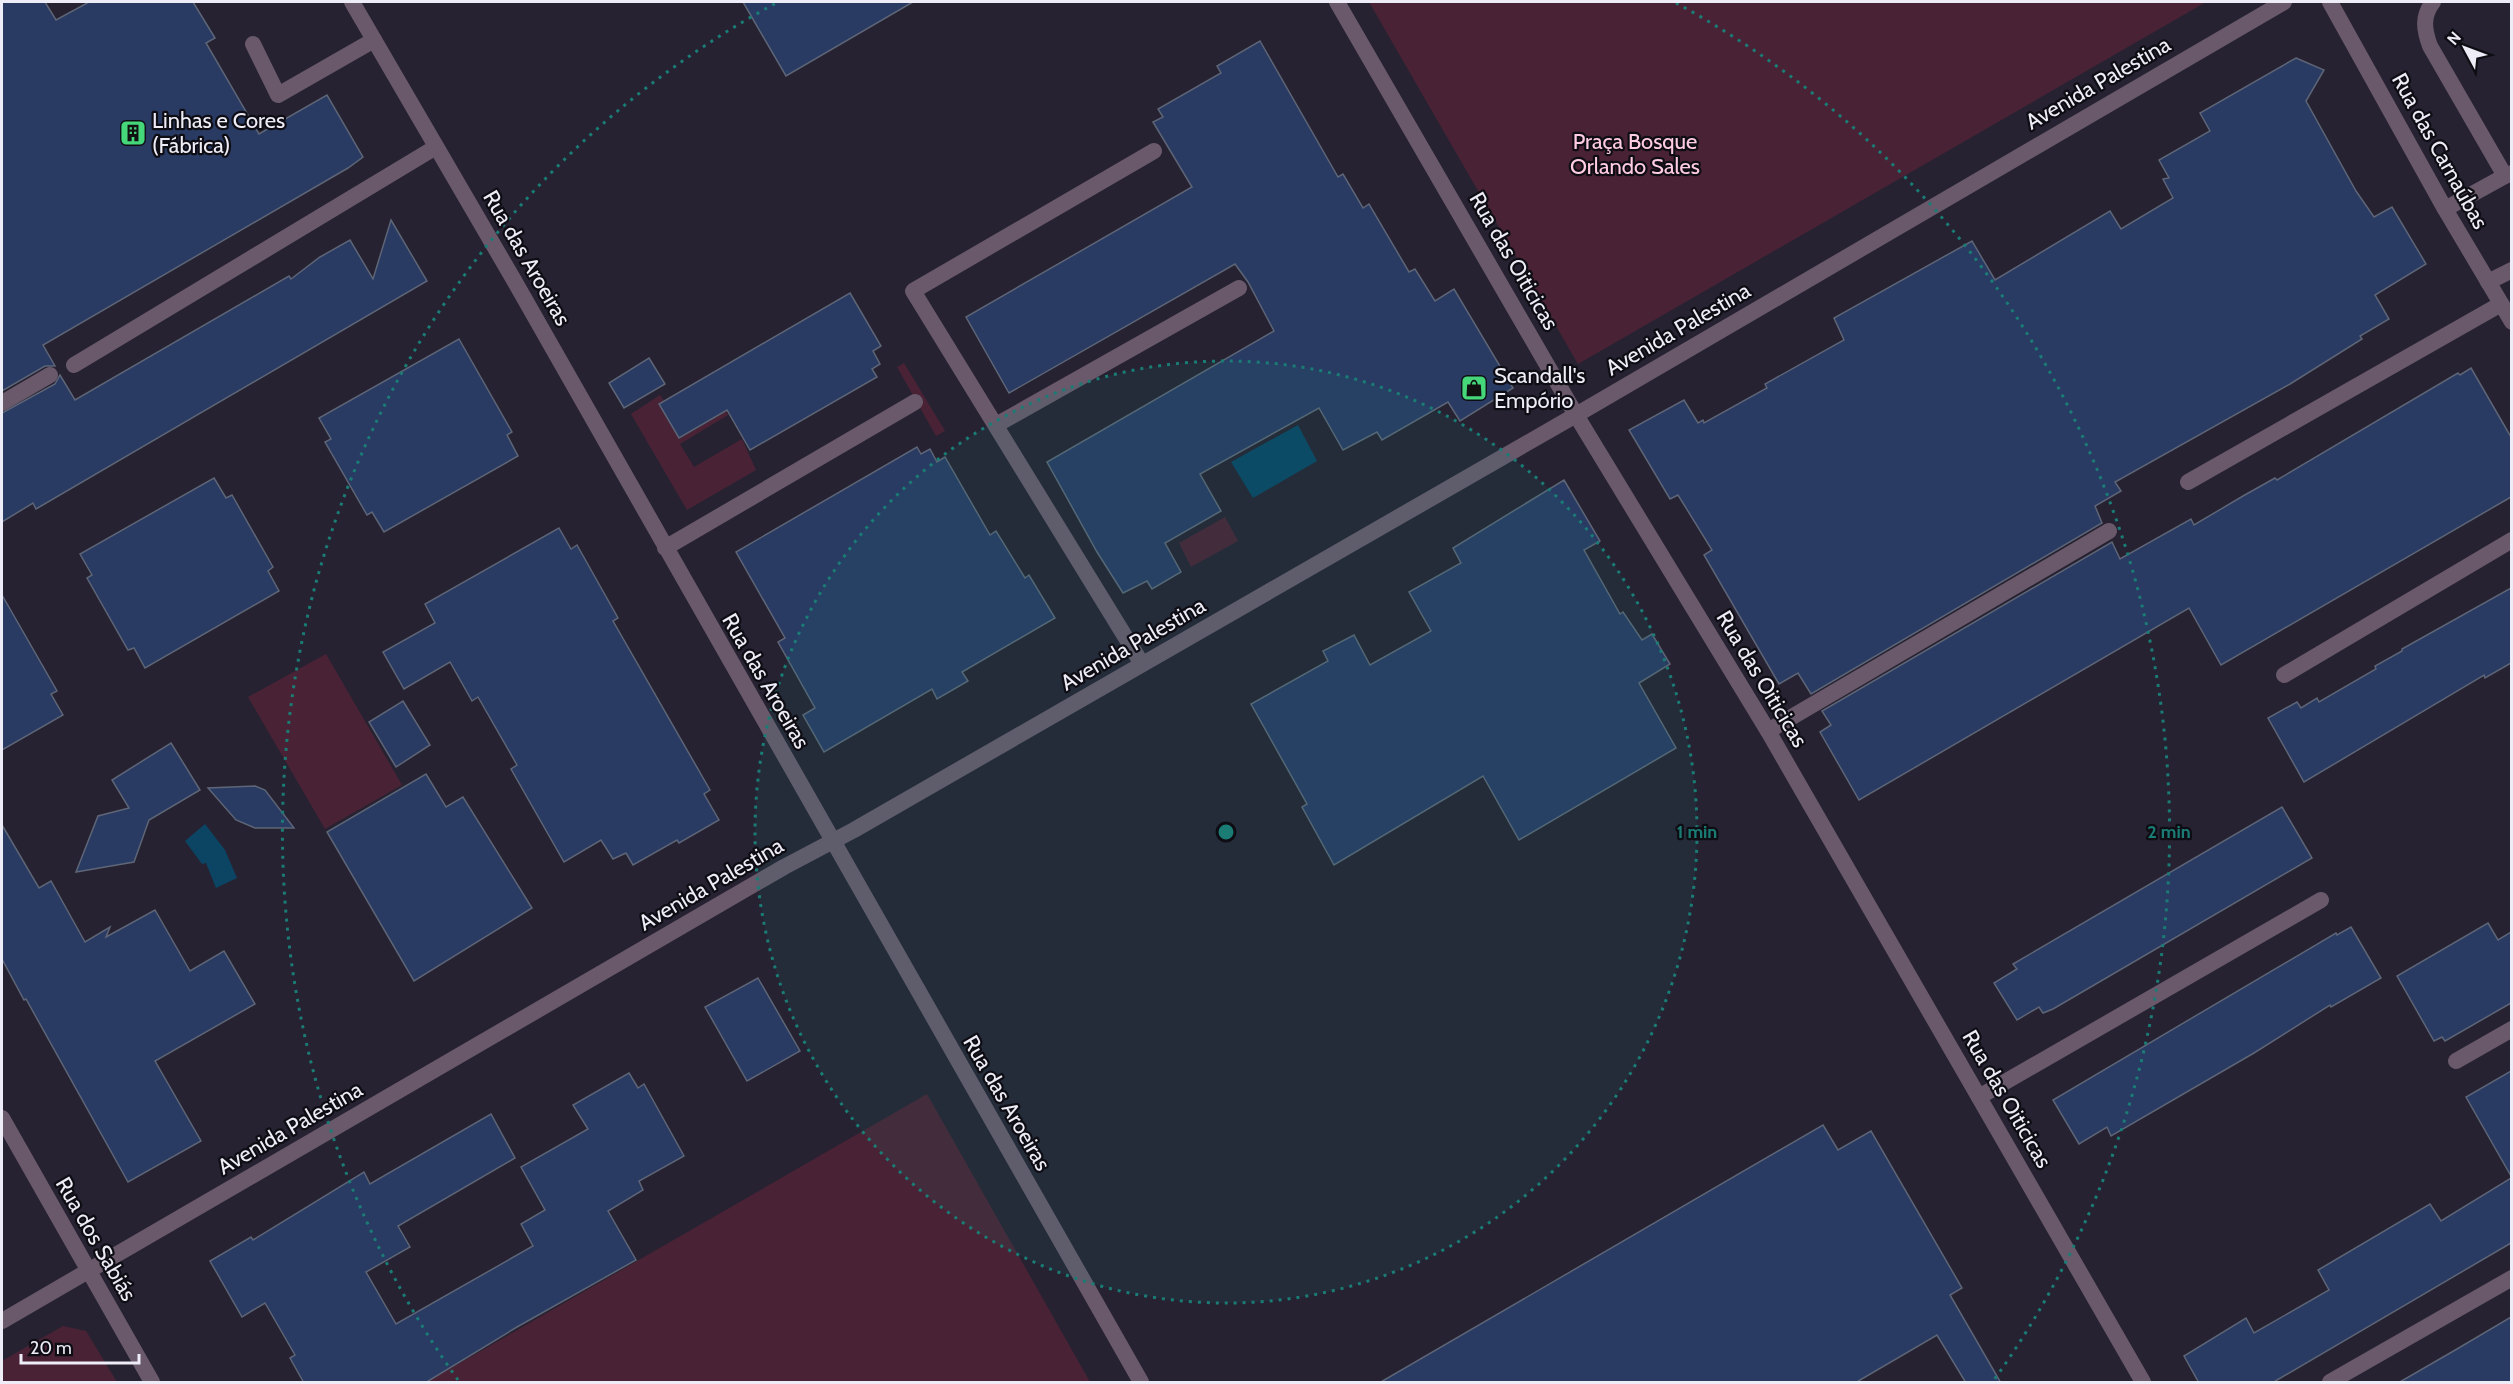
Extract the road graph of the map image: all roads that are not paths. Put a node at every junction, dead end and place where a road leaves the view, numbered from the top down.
1 (352, 2) edge
2 (1337, 2) edge
3 (2284, 2) edge
4 (2330, 2) edge
5 (2433, 2) edge
6 (374, 40) junction
7 (253, 44) dead end
8 (436, 147) junction
9 (1154, 151) dead end
10 (2508, 174) edge
11 (2445, 209) junction
12 (2511, 270) edge
13 (2488, 282) junction
14 (1239, 288) dead end
15 (2501, 304) junction
16 (2511, 322) edge
17 (74, 365) dead end
18 (50, 375) dead end
19 (915, 402) dead end
20 (2, 403) edge
21 (1576, 415) junction
22 (996, 425) junction
23 (2188, 482) dead end
24 (2109, 531) dead end
25 (2511, 540) edge
26 (665, 548) junction
27 (1142, 664) junction
28 (2284, 675) dead end
29 (1767, 731) junction
30 (832, 842) junction
31 (2321, 900) dead end
32 (2511, 1029) edge
33 (2456, 1061) dead end
34 (1979, 1097) junction
35 (2, 1118) edge
36 (88, 1271) junction
37 (2511, 1278) edge
38 (2, 1321) edge
39 (152, 1383) edge
40 (1141, 1383) edge
41 (2144, 1383) edge
42 (2330, 1383) edge

1 - 6 street, Rua das Aroeiras
2 - 21 street, Rua das Oiticicas
3 - 21 street, Avenida Palestina
4 - 11 street, Rua das Carnaúbas
5 - 10 street
6 - 7 street
6 - 8 street, Rua das Aroeiras
8 - 17 street
8 - 26 street, Rua das Aroeiras
9 - 22 street
10 - 11 street
11 - 13 street, Rua das Carnaúbas
12 - 13 street
13 - 15 street, Rua das Carnaúbas
14 - 22 street
15 - 16 street, Rua das Carnaúbas
15 - 23 street
18 - 20 street
19 - 26 street
21 - 27 street, Avenida Palestina
21 - 29 street, Rua das Oiticicas
22 - 27 street
24 - 29 street
25 - 28 street
26 - 30 street, Rua das Aroeiras
27 - 30 street, Avenida Palestina
29 - 34 street, Rua das Oiticicas
30 - 36 street, Avenida Palestina
30 - 40 street, Rua das Aroeiras
31 - 34 street
32 - 33 street
34 - 41 street, Rua das Oiticicas
35 - 36 street, Rua dos Sabiás
36 - 38 street, Avenida Palestina
36 - 39 street, Rua dos Sabiás
37 - 42 street

